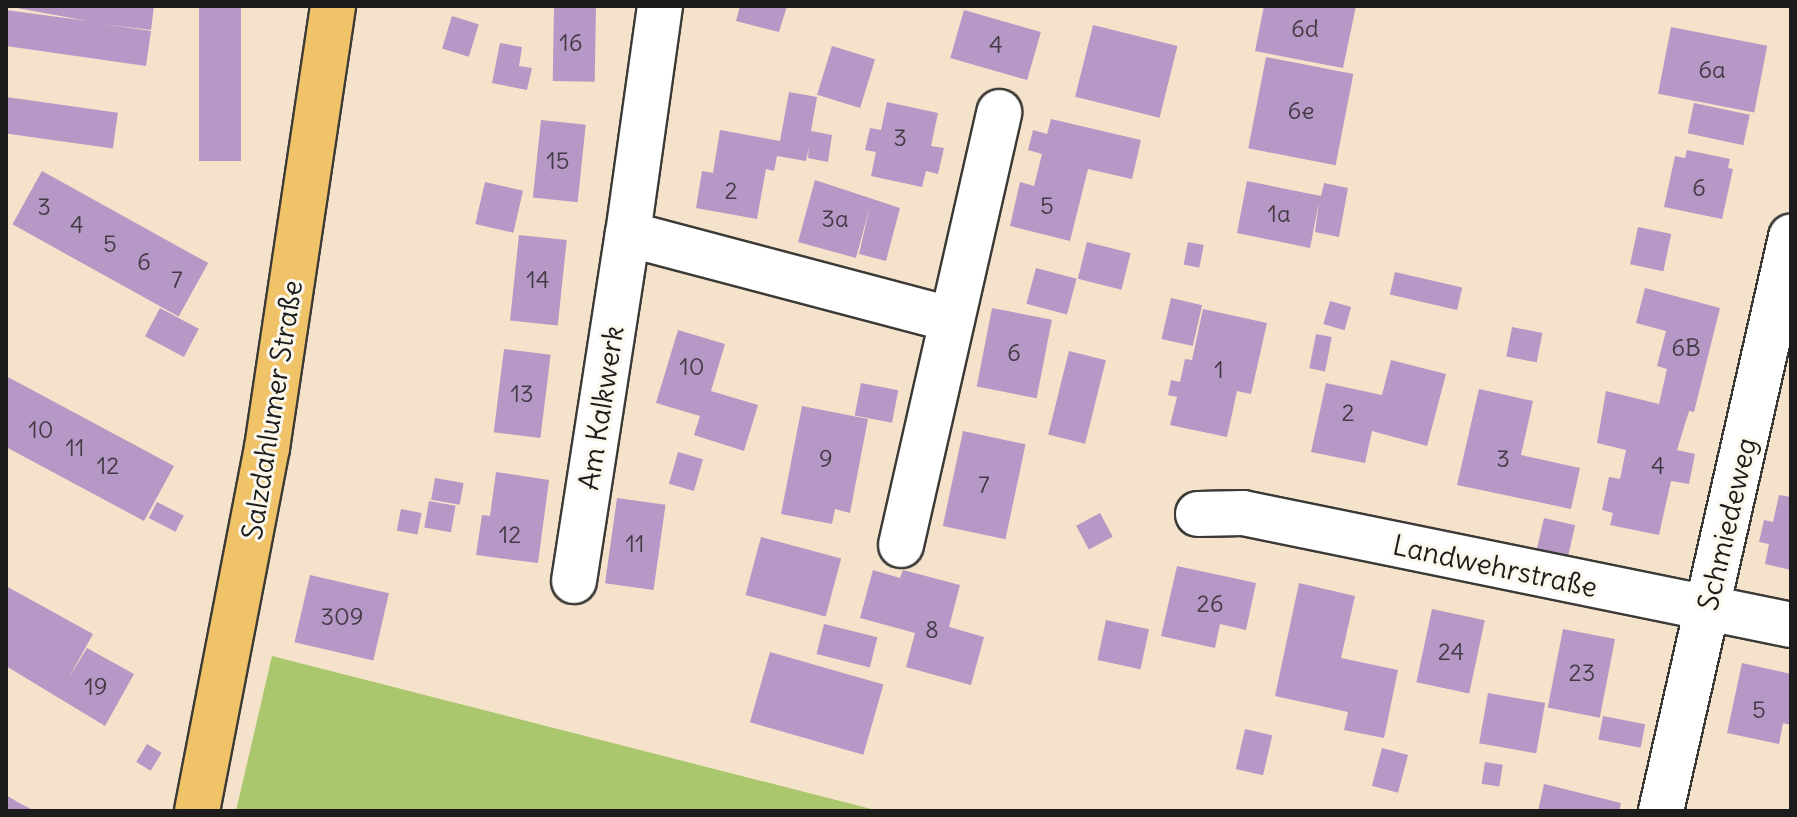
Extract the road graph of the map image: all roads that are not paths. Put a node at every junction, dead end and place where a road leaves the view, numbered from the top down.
1 (333, 6) edge
2 (660, 6) edge
3 (999, 112) dead end
4 (628, 234) junction
5 (1790, 246) edge
6 (950, 319) junction
7 (1198, 514) dead end
8 (901, 545) dead end
9 (574, 581) dead end
10 (1707, 610) junction
11 (1791, 625) edge
12 (197, 811) edge
13 (1661, 811) edge

1 - 12 main road, Salzdahlumer Straße
2 - 4 street, Am Kalkwerk
3 - 6 street
4 - 6 street
4 - 9 street, Am Kalkwerk
5 - 10 street, Schmiedeweg
6 - 8 street
7 - 10 street, Landwehrstraße
10 - 11 street, Landwehrstraße
10 - 13 street, Schmiedeweg

